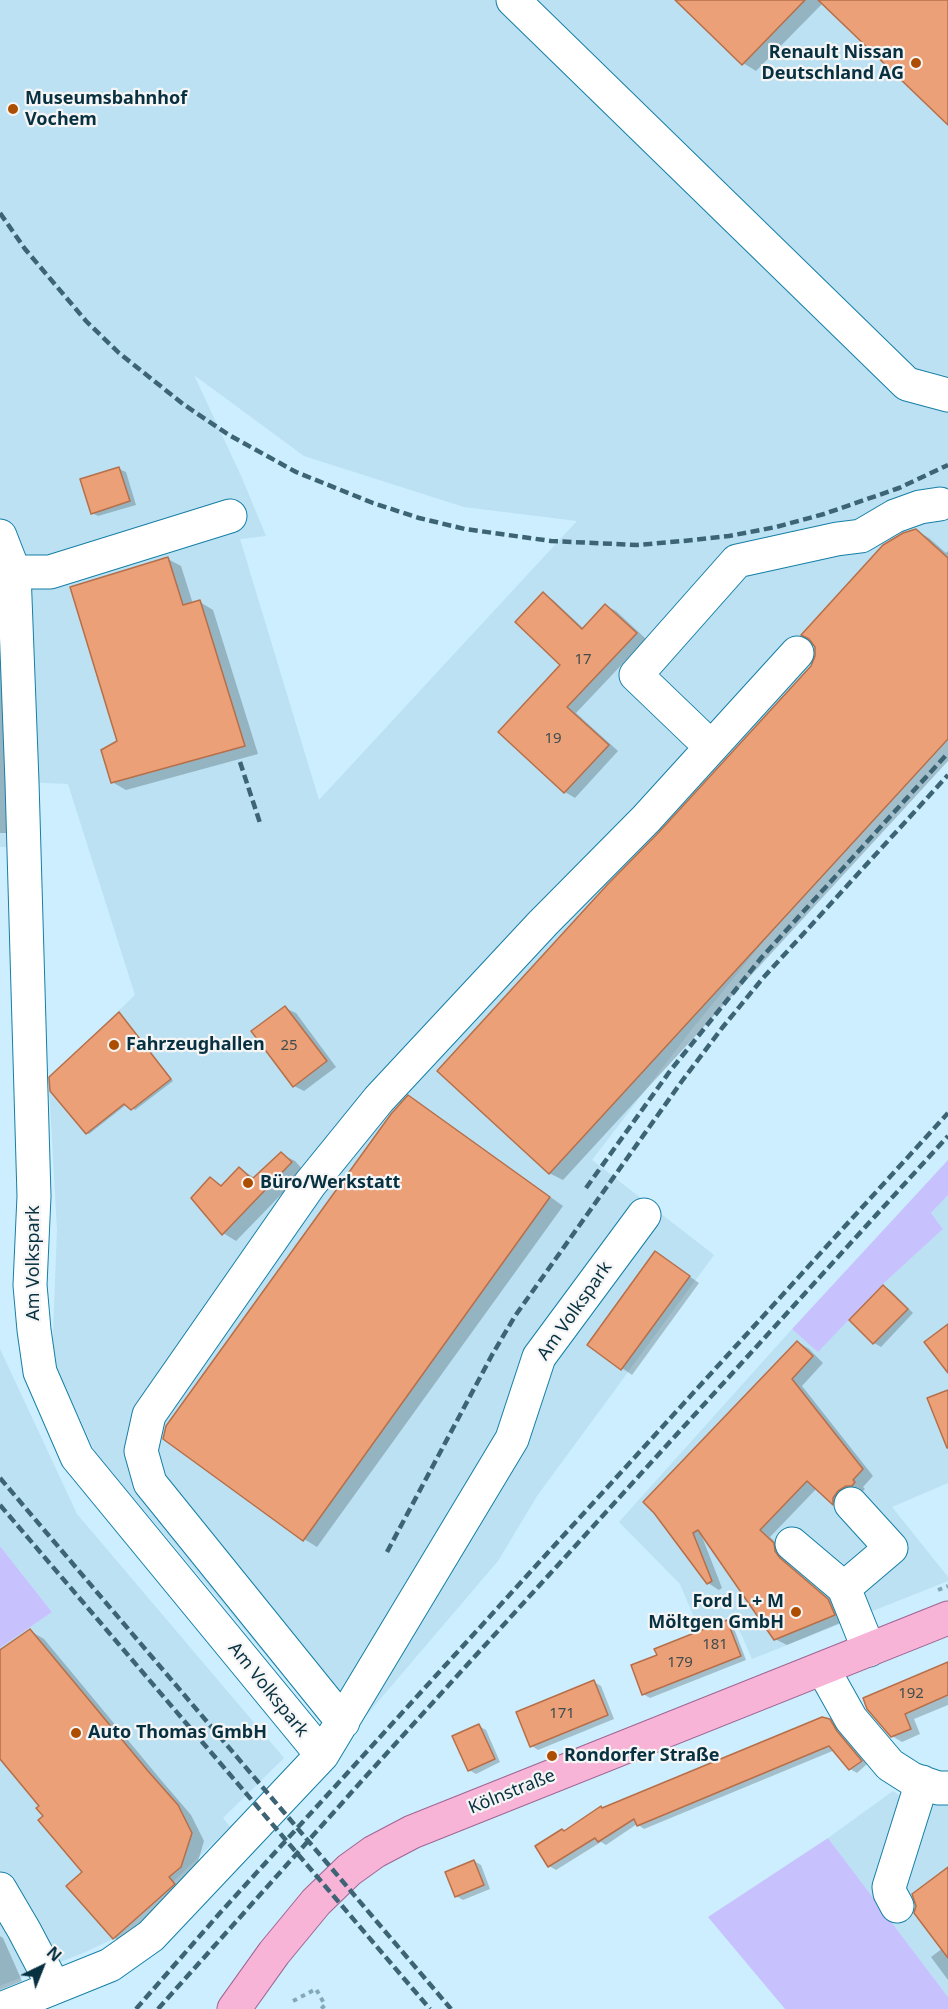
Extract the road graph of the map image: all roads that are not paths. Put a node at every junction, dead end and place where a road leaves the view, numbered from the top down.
1 (513, 0) edge
2 (948, 395) edge
3 (940, 504) dead end
4 (230, 516) dead end
5 (0, 536) edge
6 (14, 572) junction
7 (796, 653) dead end
8 (711, 747) junction
9 (644, 1215) dead end
10 (851, 1504) dead end
11 (792, 1544) dead end
12 (844, 1588) junction
13 (948, 1618) edge
14 (869, 1650) junction
15 (823, 1669) junction
16 (343, 1722) junction
17 (322, 1755) junction
18 (935, 1785) edge
19 (0, 1889) edge
20 (897, 1906) dead end
21 (54, 1987) junction
22 (1, 2009) edge
23 (234, 2009) edge

1 - 2 street
3 - 8 street
4 - 6 street
5 - 6 street, Am Volkspark
6 - 17 street, Am Volkspark
7 - 8 street
8 - 16 street
9 - 16 street, Am Volkspark
10 - 12 street
11 - 12 street
12 - 14 street
13 - 14 main road, Kölnstraße
14 - 15 main road, Kölnstraße
15 - 18 street
15 - 23 main road, Kölnstraße
16 - 17 street, Am Volkspark
17 - 21 street, Am Volkspark
18 - 20 street
19 - 21 street
21 - 22 street, Am Volkspark

